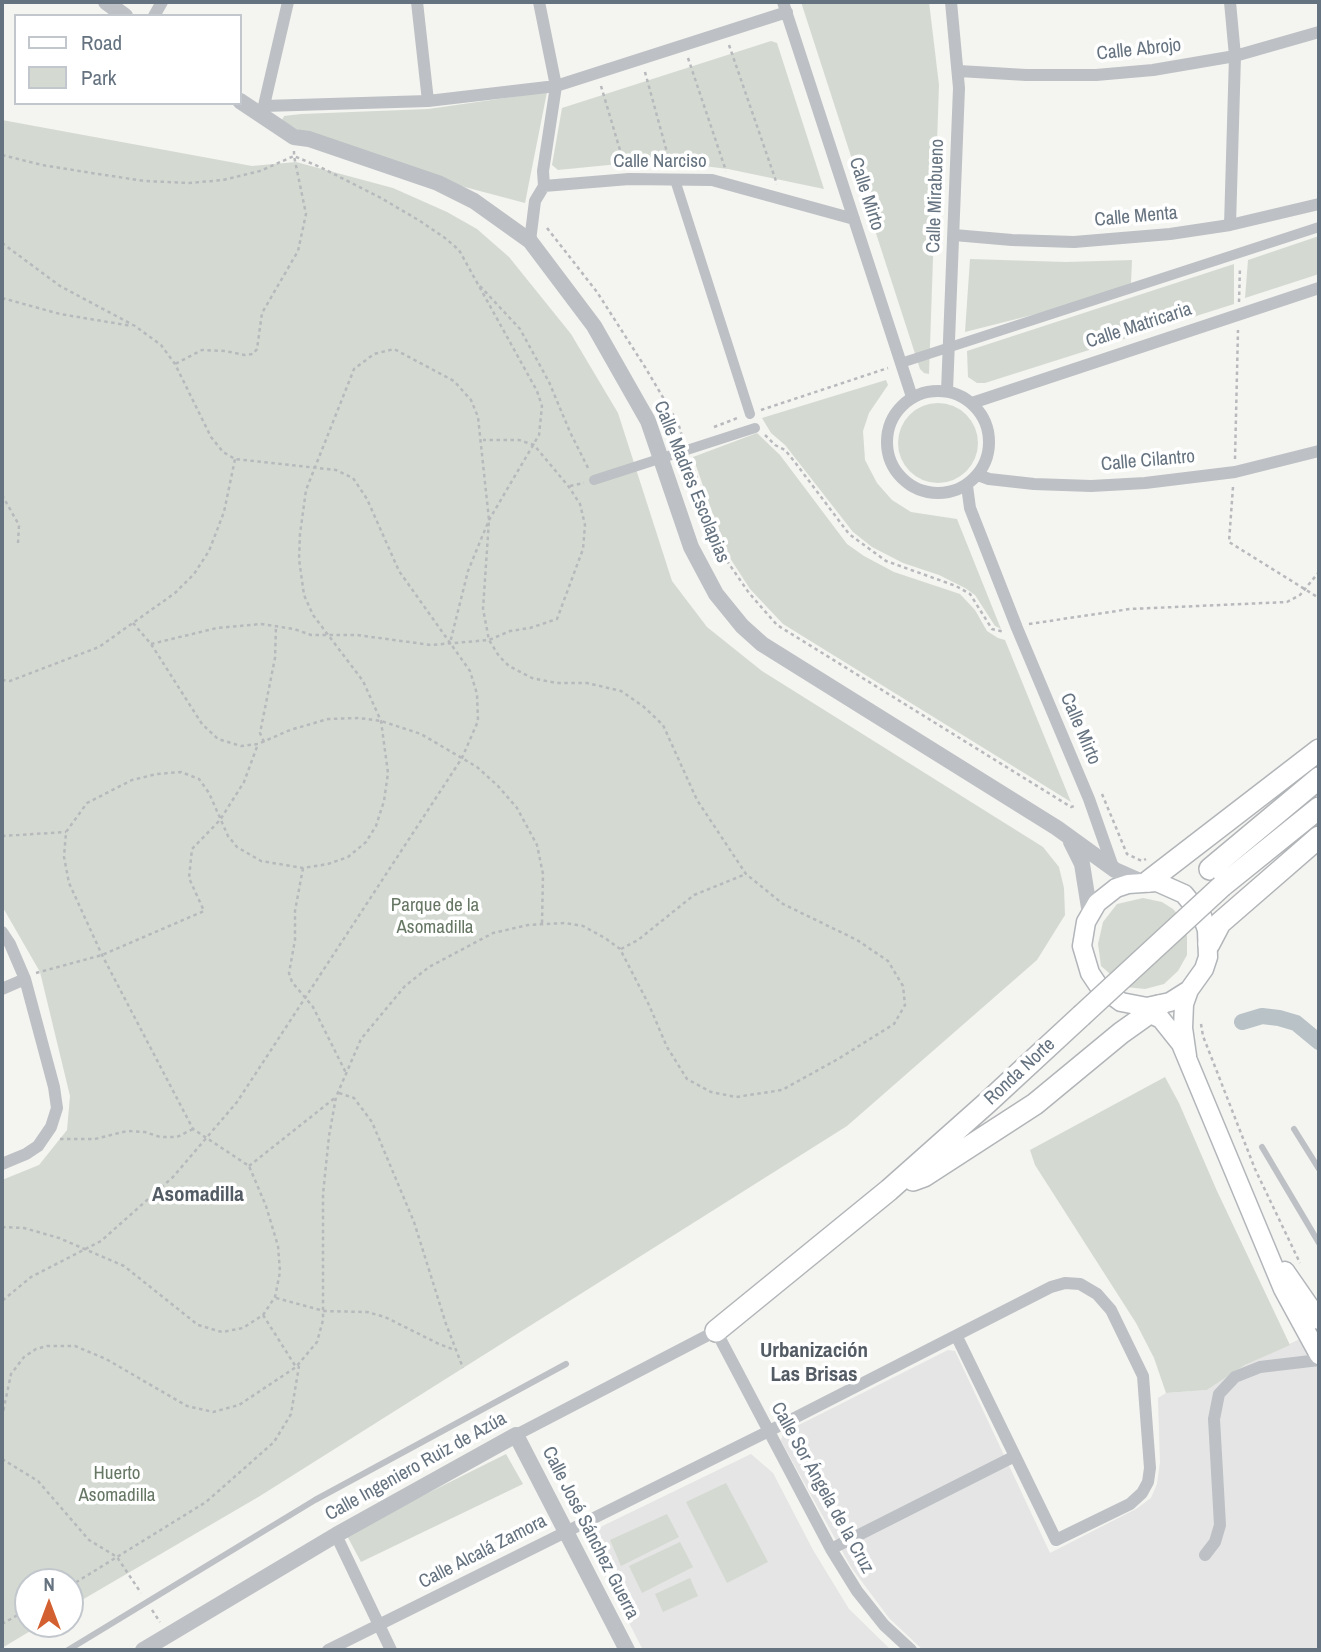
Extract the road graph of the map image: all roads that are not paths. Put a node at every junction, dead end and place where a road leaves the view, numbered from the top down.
1 (106, 2) edge
2 (288, 2) edge
3 (417, 2) edge
4 (539, 2) edge
5 (951, 2) edge
6 (1230, 2) edge
7 (785, 7) edge
8 (122, 14) edge
9 (1319, 32) edge
10 (1235, 56) junction
11 (959, 71) junction
12 (556, 86) junction
13 (428, 101) junction
14 (242, 103) edge
15 (263, 112) junction
16 (675, 180) junction
17 (544, 186) junction
18 (1319, 204) edge
19 (854, 219) junction
20 (1230, 225) junction
21 (1319, 227) edge
22 (954, 235) junction
23 (530, 241) junction
24 (1319, 288) edge
25 (950, 349) junction
26 (901, 363) junction
27 (947, 391) junction
28 (912, 397) junction
29 (972, 403) junction
30 (750, 414) road end
31 (755, 428) road end
32 (1319, 451) edge
33 (978, 475) junction
34 (594, 480) road end
35 (967, 485) junction
36 (1319, 750) edge
37 (1319, 778) edge
38 (1319, 808) edge
39 (1057, 828) junction
40 (1319, 837) edge
41 (1210, 869) dead end
42 (1115, 870) junction
43 (1144, 881) junction
44 (1090, 914) junction
45 (2, 932) edge
46 (1209, 944) junction
47 (26, 979) junction
48 (2, 989) edge
49 (1189, 990) junction
50 (1148, 1008) junction
51 (1187, 1056) junction
52 (1294, 1129) dead end
53 (1262, 1147) dead end
54 (2, 1164) edge
55 (1319, 1169) edge
56 (889, 1190) junction
57 (1264, 1239) junction
58 (1319, 1242) edge
59 (1319, 1320) edge
60 (716, 1331) junction
61 (957, 1337) junction
62 (1319, 1357) edge
63 (566, 1364) dead end
64 (767, 1432) junction
65 (516, 1434) junction
66 (1015, 1456) junction
67 (565, 1532) junction
68 (336, 1535) junction
69 (831, 1549) junction
70 (1205, 1555) dead end
71 (379, 1626) junction
72 (146, 1649) edge
73 (68, 1650) edge
74 (328, 1650) edge
75 (391, 1650) edge
76 (626, 1650) edge
77 (911, 1650) edge

1 - 8 street
2 - 15 street
3 - 13 street
4 - 12 street
5 - 11 street, Calle Mirabueno
6 - 10 street
7 - 12 street
7 - 19 street, Calle Mirto
9 - 10 street, Calle Abrojo
10 - 11 street, Calle Abrojo
10 - 20 street
11 - 22 street, Calle Mirabueno
12 - 13 street
12 - 17 street
13 - 15 street
14 - 15 street, Calle Madres Escolapias
15 - 23 street, Calle Madres Escolapias
16 - 17 street, Calle Narciso
16 - 19 street, Calle Narciso
16 - 30 street
17 - 23 street
18 - 20 street, Calle Menta
19 - 26 street, Calle Mirto
20 - 22 street, Calle Menta
21 - 25 street
22 - 25 street, Calle Mirabueno
23 - 39 street, Calle Madres Escolapias
24 - 29 street, Calle Matricaria
25 - 26 street
25 - 27 street, Calle Mirabueno
26 - 28 street, Calle Mirto
27 - 28 street
27 - 29 street
28 - 35 street
29 - 33 street
31 - 34 street, bridge
32 - 33 street, Calle Cilantro
33 - 35 street
35 - 42 street, Calle Mirto
36 - 43 highway
37 - 41 highway
38 - 56 highway, Ronda Norte, bridge
39 - 42 street, Calle Madres Escolapias
39 - 44 street, Calle Madres Escolapias
40 - 46 highway
42 - 43 street, Calle Madres Escolapias
43 - 44 main road
43 - 46 main road
44 - 50 main road
45 - 47 street
46 - 49 main road
47 - 48 street
47 - 54 street
49 - 50 main road
49 - 51 main road
50 - 51 main road
50 - 56 highway
51 - 57 main road
52 - 55 lane
53 - 58 lane
56 - 60 highway, Ronda Norte
57 - 59 main road
57 - 62 main road
60 - 64 street, Calle Sor Ángela de la Cruz
60 - 65 street, Calle Ingeniero Ruiz de Azúa
61 - 64 street, Calle Alcalá Zamora
61 - 66 street
61 - 66 street, Calle Alcalá Zamora
62 - 70 street
63 - 73 lane
64 - 67 street, Calle Alcalá Zamora
64 - 69 street, Calle Sor Ángela de la Cruz
65 - 67 street, Calle José Sánchez Guerra
65 - 68 street, Calle Ingeniero Ruiz de Azúa
66 - 69 street
67 - 71 street, Calle Alcalá Zamora
67 - 76 street, Calle José Sánchez Guerra
68 - 71 street
68 - 72 street, Calle Ingeniero Ruiz de Azúa
69 - 77 street, Calle Sor Ángela de la Cruz
71 - 74 street, Calle Alcalá Zamora
71 - 75 street

